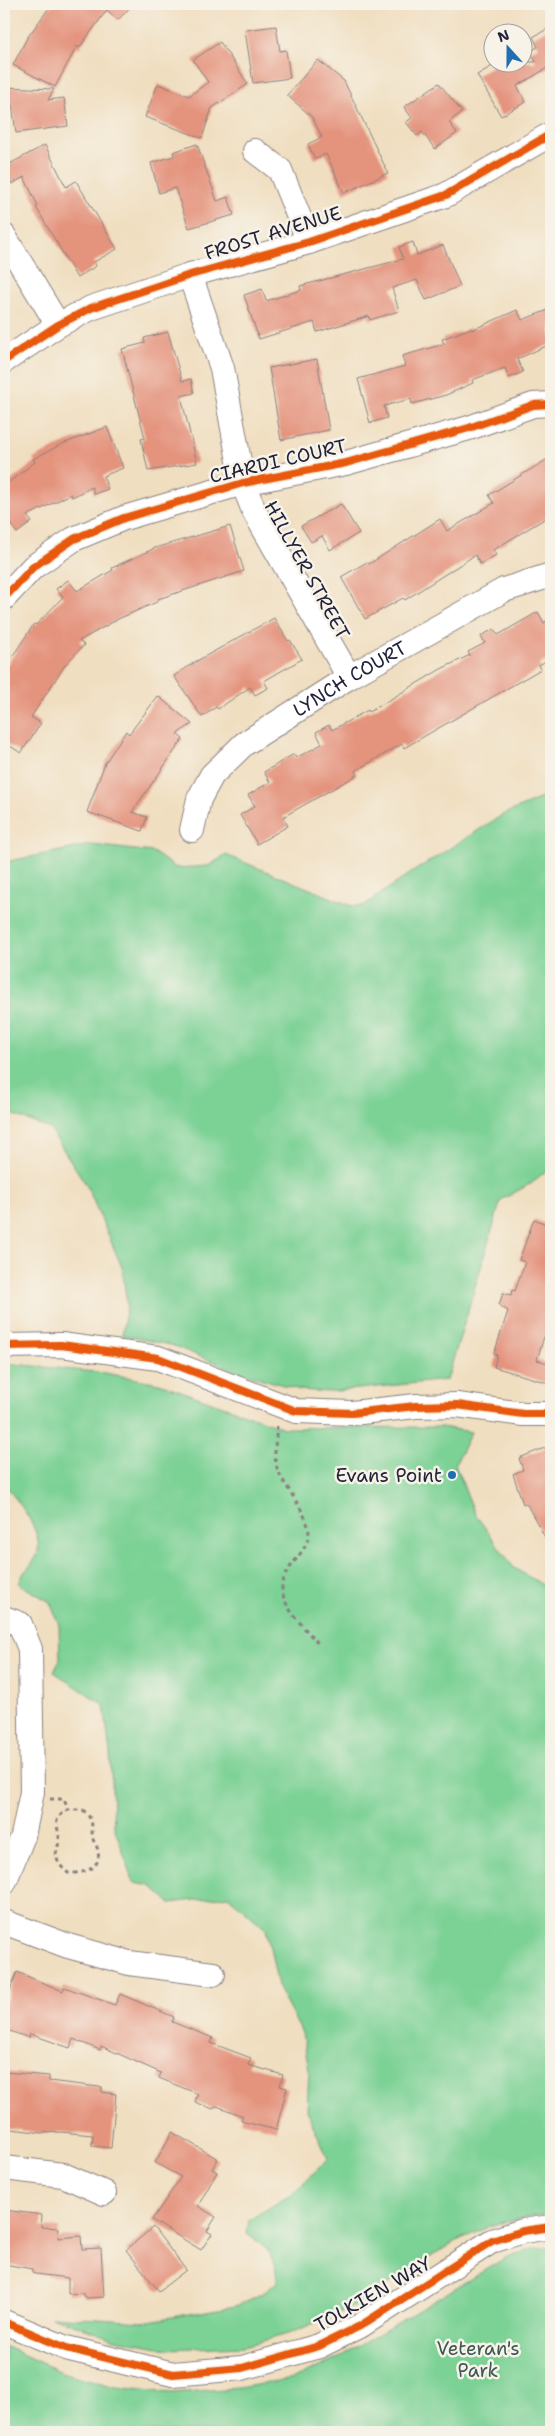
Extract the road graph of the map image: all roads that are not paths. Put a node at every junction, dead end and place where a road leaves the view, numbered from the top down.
1 (551, 134) edge
2 (255, 151) dead end
3 (4, 236) edge
4 (308, 242) junction
5 (190, 275) junction
6 (58, 325) junction
7 (4, 361) edge
8 (551, 404) edge
9 (243, 483) junction
10 (551, 575) edge
11 (4, 598) edge
12 (349, 677) junction
13 (192, 830) dead end
14 (4, 1346) edge
15 (551, 1414) edge
16 (4, 1618) edge
17 (4, 1883) edge
18 (4, 1922) edge
19 (213, 1974) dead end
20 (4, 2168) edge
21 (104, 2193) dead end
22 (551, 2227) edge
23 (4, 2322) edge

1 - 4 street, FROST AVENUE
2 - 4 street
3 - 6 street
4 - 5 street, FROST AVENUE
5 - 6 street, FROST AVENUE
5 - 9 street, HILLYER STREET
6 - 7 street, FROST AVENUE
8 - 9 street, CIARDI COURT
9 - 11 street, CIARDI COURT
9 - 12 street, HILLYER STREET
10 - 12 street, LYNCH COURT
12 - 13 street, LYNCH COURT
14 - 15 street
16 - 17 street
18 - 19 street
20 - 21 street
22 - 23 street, TOLKIEN WAY

